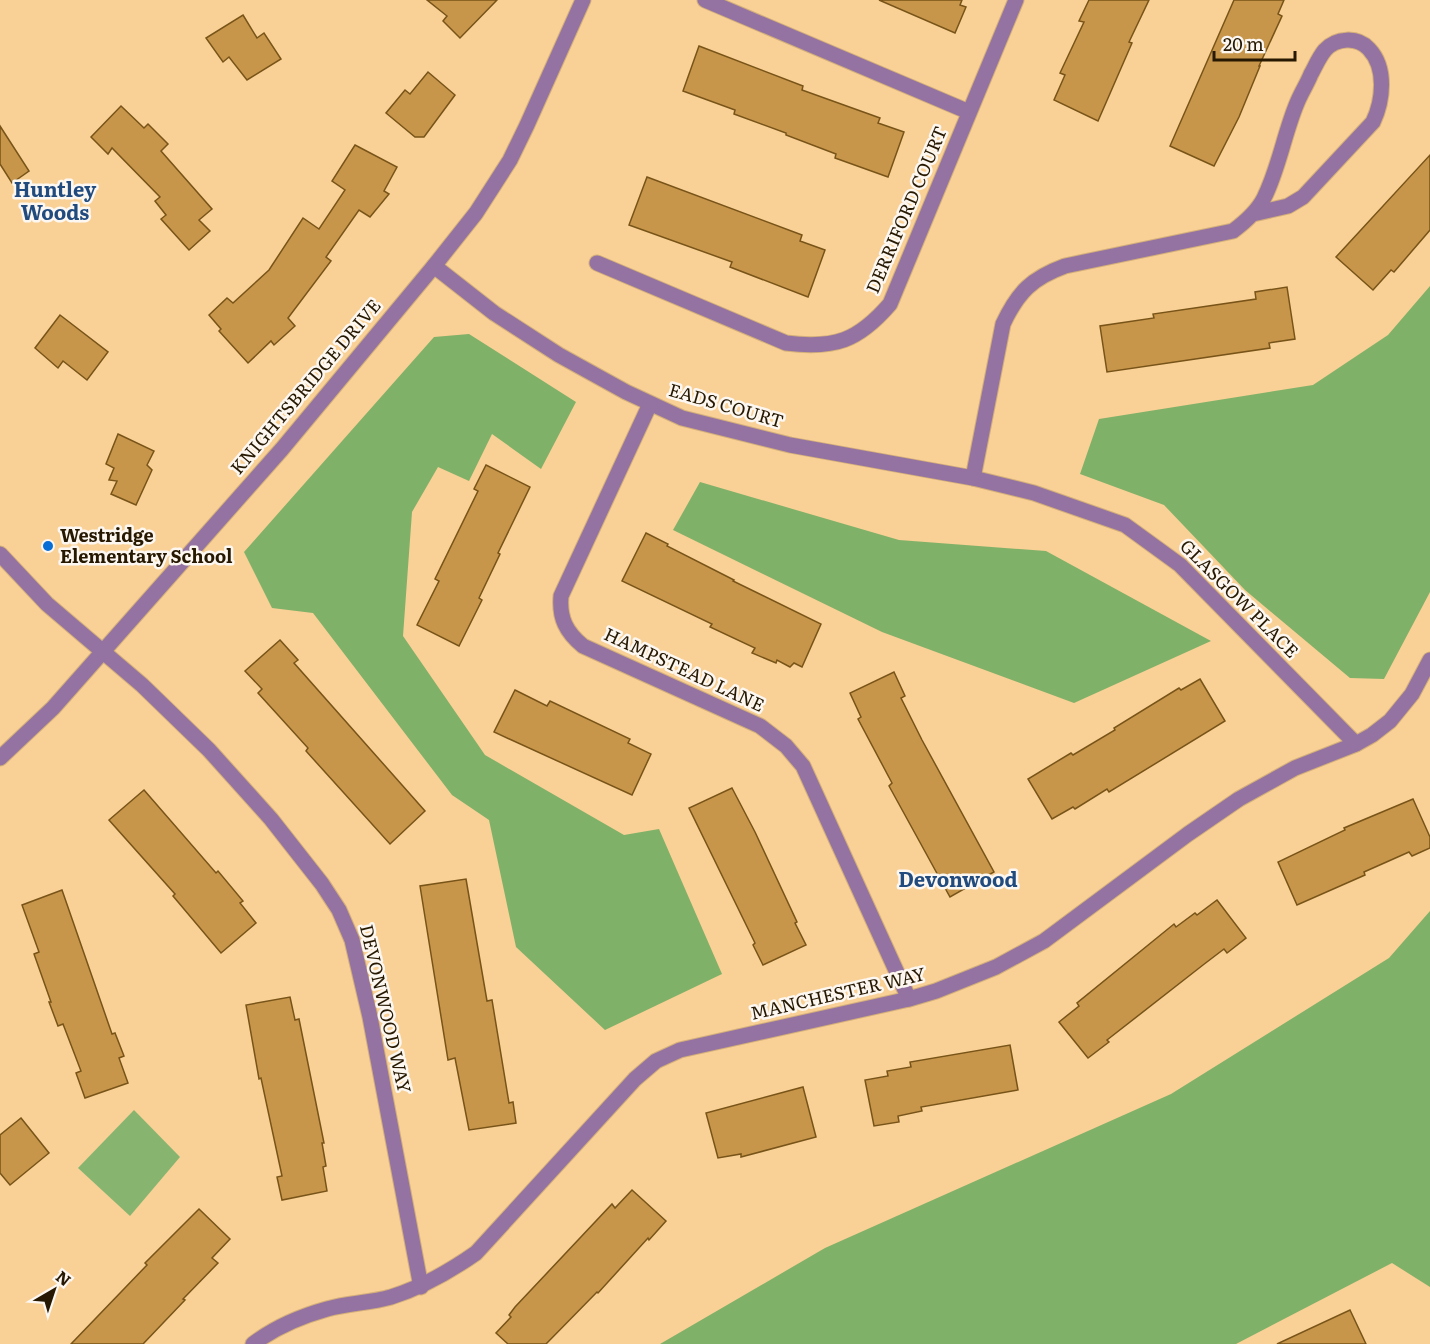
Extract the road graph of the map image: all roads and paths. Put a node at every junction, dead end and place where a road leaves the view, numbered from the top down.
1 (583, 0) edge
2 (708, 0) edge
3 (1016, 0) edge
4 (969, 112) junction
5 (1253, 214) junction
6 (597, 263) dead end
7 (434, 266) junction
8 (650, 404) junction
9 (973, 478) junction
10 (0, 554) edge
11 (104, 651) junction
12 (1430, 660) edge
13 (1356, 744) junction
14 (0, 758) edge
15 (909, 999) junction
16 (421, 1287) junction
17 (253, 1344) edge

1 - 7 street, KNIGHTSBRIDGE DRIVE
2 - 4 street
3 - 4 street, DERRIFORD COURT
4 - 6 street, DERRIFORD COURT
5 - 5 street
5 - 9 street
7 - 8 street, EADS COURT
7 - 11 street, KNIGHTSBRIDGE DRIVE
8 - 9 street, EADS COURT
8 - 15 street, HAMPSTEAD LANE
9 - 13 street, GLASGOW PLACE
10 - 11 street, DEVONWOOD WAY
11 - 14 street, KNIGHTSBRIDGE DRIVE
11 - 16 street, DEVONWOOD WAY
12 - 13 street, MANCHESTER WAY
13 - 15 street, MANCHESTER WAY
15 - 16 street, MANCHESTER WAY
16 - 17 street, MANCHESTER WAY

